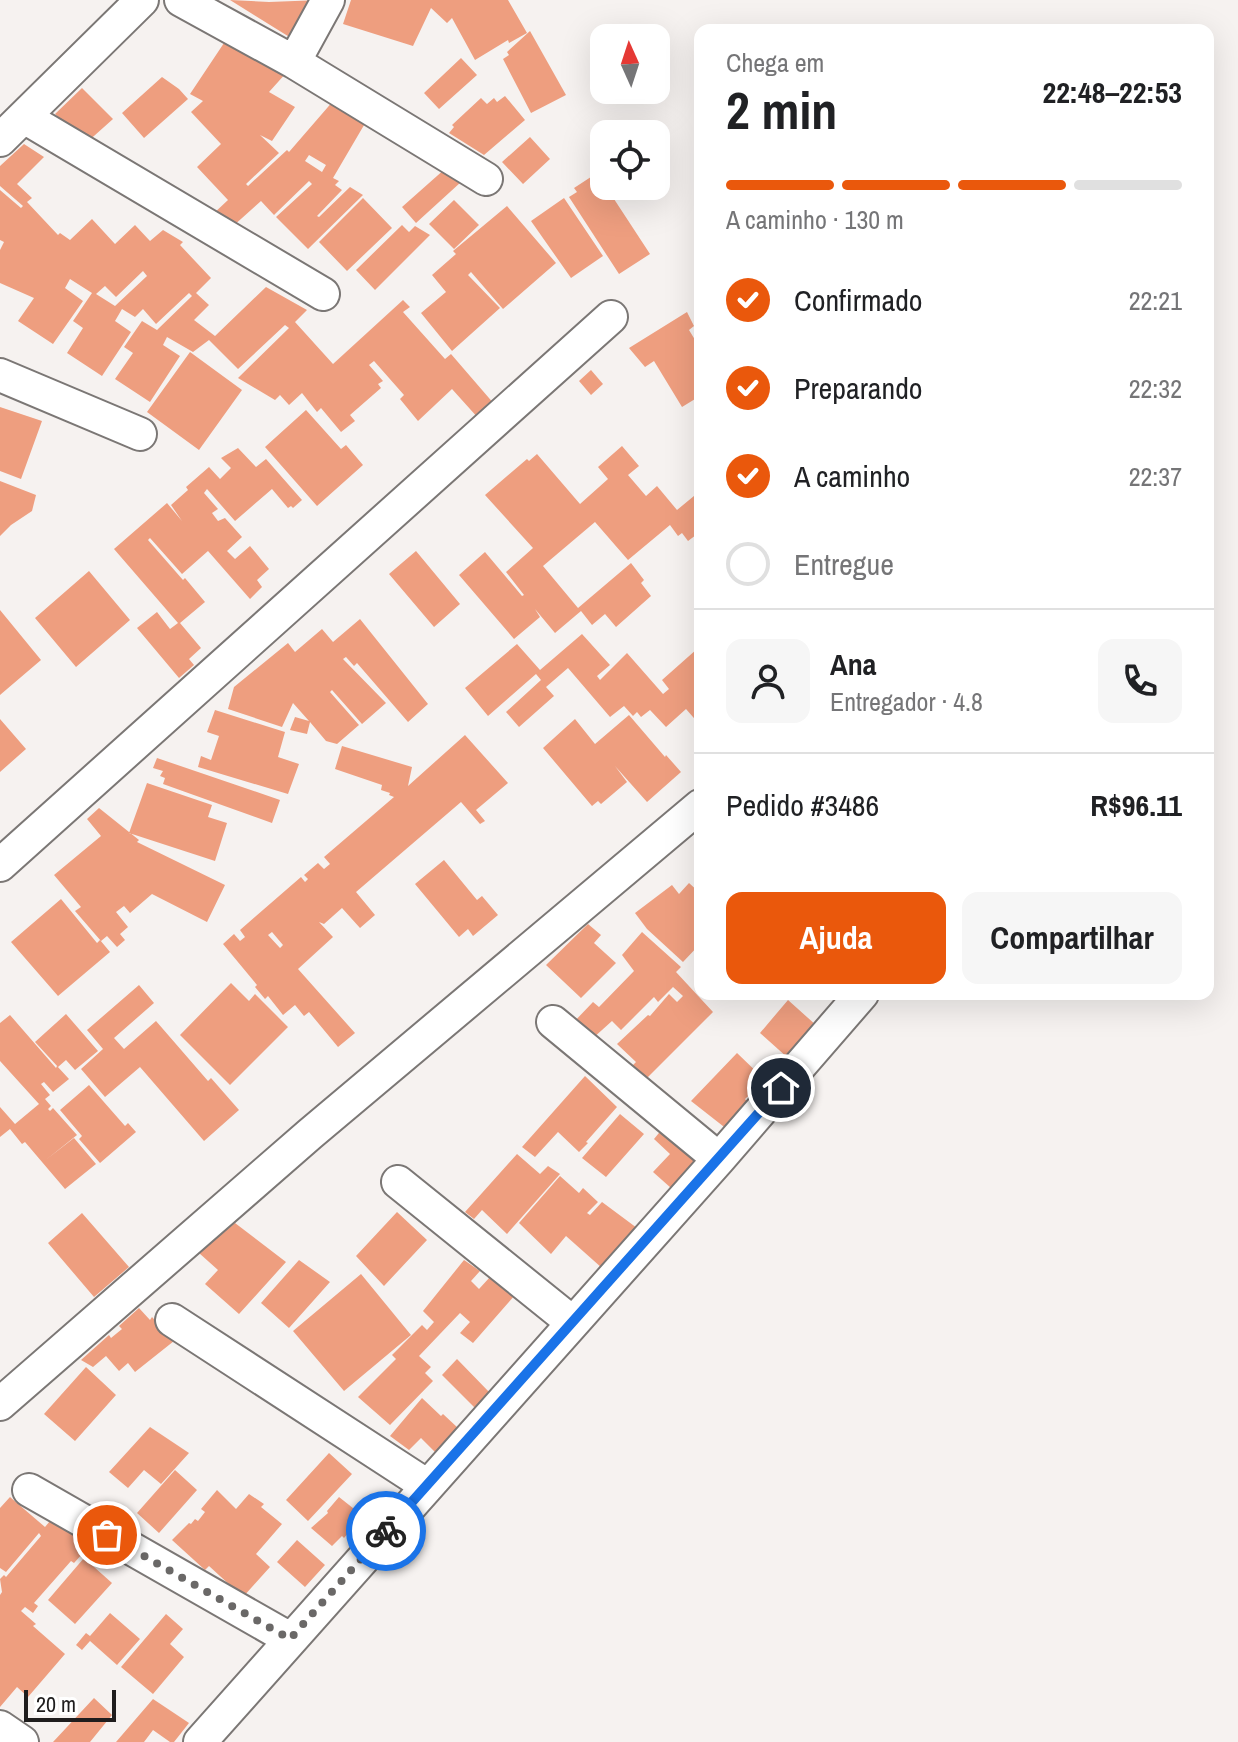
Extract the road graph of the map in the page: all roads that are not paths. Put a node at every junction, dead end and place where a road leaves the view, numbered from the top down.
1 (142, 0) edge
2 (181, 0) edge
3 (328, 0) edge
4 (294, 62) junction
5 (24, 117) junction
6 (0, 140) edge
7 (486, 179) dead end
8 (323, 294) dead end
9 (611, 317) dead end
10 (0, 375) edge
11 (140, 434) dead end
12 (694, 811) edge
13 (0, 865) edge
14 (857, 1000) edge
15 (553, 1022) dead end
16 (719, 1159) junction
17 (398, 1182) dead end
18 (172, 1320) dead end
19 (573, 1323) junction
20 (0, 1404) edge
21 (426, 1485) junction
22 (29, 1490) dead end
23 (290, 1639) junction
24 (0, 1727) edge
25 (22, 1742) edge
26 (200, 1742) edge

1 - 5 street
2 - 4 street
3 - 4 street
4 - 7 street
5 - 6 street
5 - 8 street
9 - 13 street
10 - 11 street
12 - 20 street
14 - 16 street
15 - 16 street
16 - 19 street
17 - 19 street
18 - 21 street
19 - 21 street
21 - 23 street
22 - 23 street
23 - 26 street
24 - 25 street

